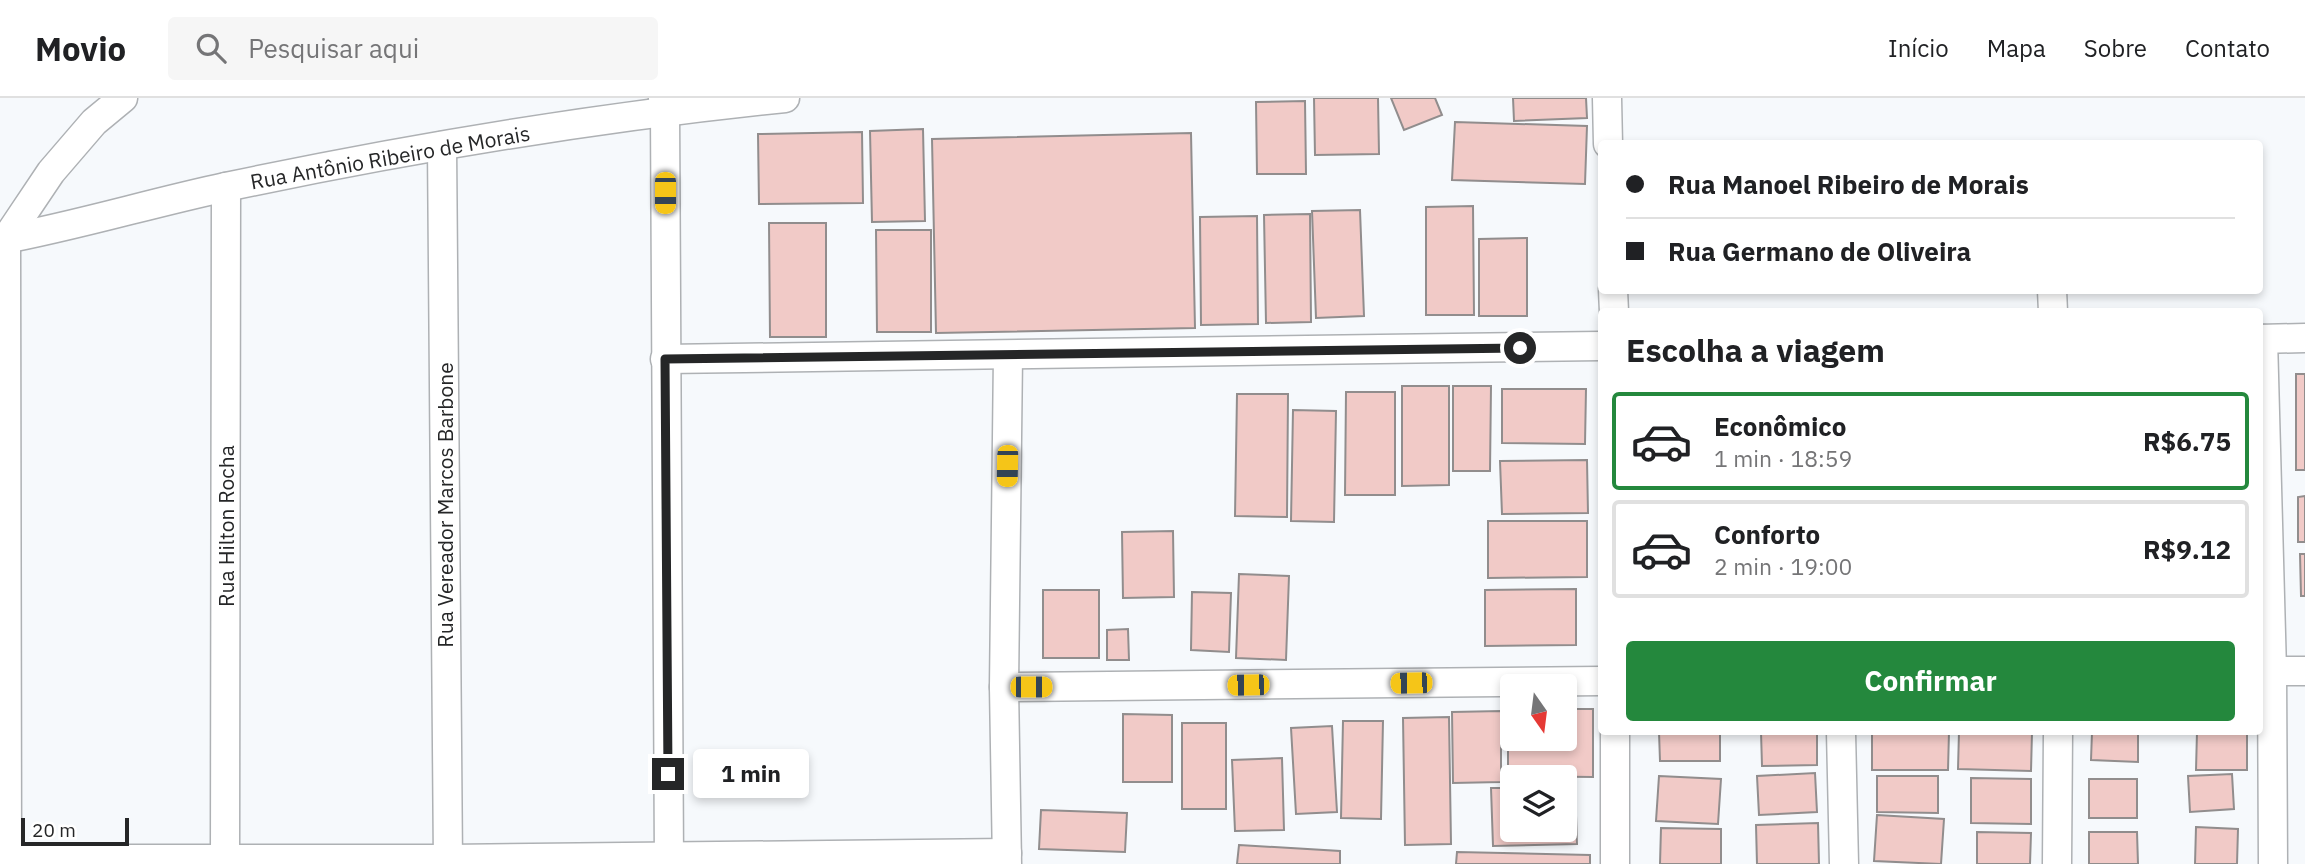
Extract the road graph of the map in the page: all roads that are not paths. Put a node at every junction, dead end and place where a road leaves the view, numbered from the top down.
1 (123, 98) edge
2 (785, 98) edge
3 (1607, 98) edge
4 (664, 104) edge
5 (1608, 140) edge
6 (442, 146) junction
7 (226, 187) junction
8 (3, 239) edge
9 (2305, 338) edge
10 (2263, 339) edge
11 (1598, 346) edge
12 (1009, 355) junction
13 (665, 359) junction
14 (2263, 505) edge
15 (2265, 671) edge
16 (2305, 671) edge
17 (1598, 681) edge
18 (1004, 687) junction
19 (1615, 735) edge
20 (1841, 735) edge
21 (2059, 735) edge
22 (1007, 859) edge
23 (5, 861) edge
24 (225, 861) edge
25 (669, 861) edge
26 (448, 862) edge
27 (1615, 864) edge
28 (1844, 864) edge
29 (2057, 864) edge
30 (2273, 864) edge

1 - 8 street
2 - 4 street, Rua Antônio Ribeiro de Morais
3 - 5 street
4 - 6 street, Rua Antônio Ribeiro de Morais
4 - 13 street
6 - 7 street, Rua Antônio Ribeiro de Morais
6 - 26 street, Rua Vereador Marcos Barbone
7 - 8 street, Rua Antônio Ribeiro de Morais
7 - 24 street, Rua Hilton Rocha
8 - 23 street
9 - 10 street
11 - 12 street
12 - 13 street
12 - 18 street
13 - 25 street
14 - 15 street
15 - 16 street
15 - 30 street
17 - 18 street
18 - 22 street
19 - 27 street
20 - 28 street
21 - 29 street
22 - 25 street
23 - 24 street
24 - 26 street
25 - 26 street

